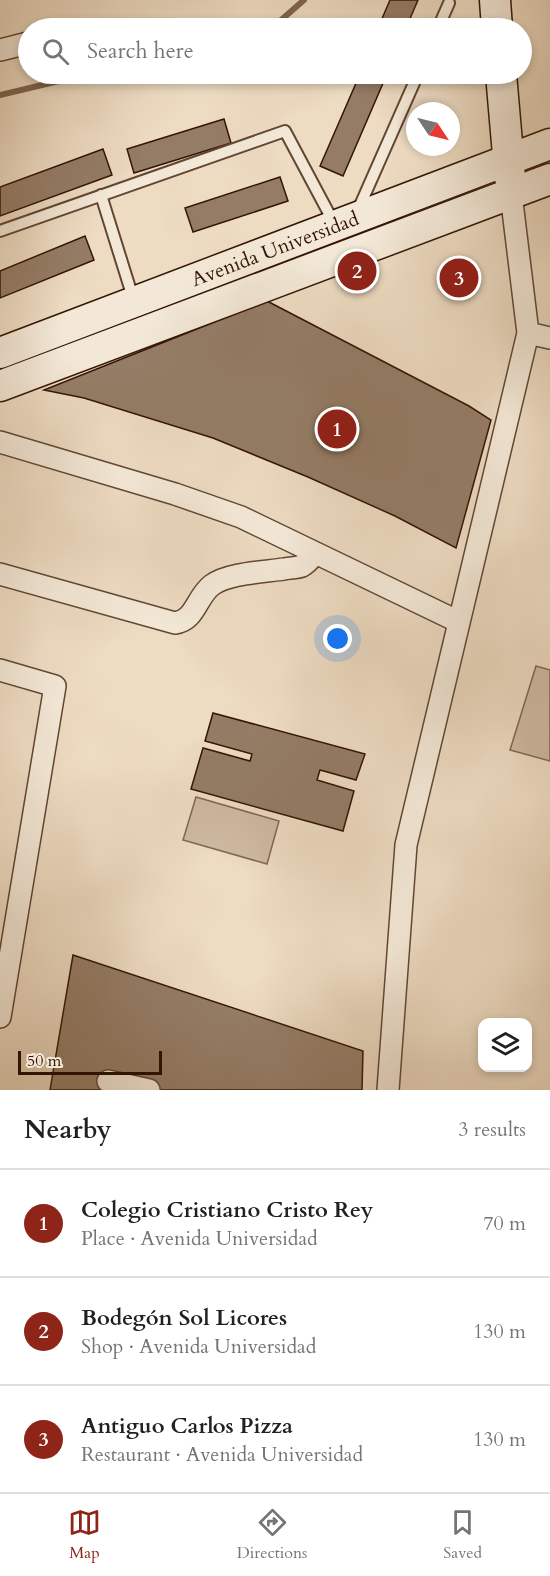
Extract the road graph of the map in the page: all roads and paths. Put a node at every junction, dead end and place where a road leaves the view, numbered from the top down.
1 (495, 0) edge
2 (449, 3) dead end
3 (442, 18) edge
4 (496, 18) edge
5 (18, 46) edge
6 (0, 50) edge
7 (413, 84) edge
8 (502, 84) edge
9 (550, 144) edge
10 (508, 159) junction
11 (550, 179) edge
12 (512, 194) junction
13 (101, 195) junction
14 (345, 220) junction
15 (0, 231) edge
16 (134, 301) junction
17 (528, 333) junction
18 (550, 338) edge
19 (0, 353) edge
20 (0, 386) edge
21 (0, 442) edge
22 (315, 553) junction
23 (0, 574) edge
24 (459, 622) junction
25 (0, 670) edge
26 (0, 1017) edge
27 (108, 1081) dead end
28 (149, 1090) edge
29 (388, 1090) edge

1 - 4 street
2 - 3 lane
5 - 6 street
7 - 14 lane
8 - 10 street
9 - 10 street, Avenida Universidad
10 - 12 street
10 - 14 street, Avenida Universidad
11 - 12 street, Avenida Universidad
12 - 17 street
12 - 20 street, Avenida Universidad
13 - 14 lane
13 - 15 lane
13 - 16 lane
14 - 16 street, Avenida Universidad
16 - 19 street, Avenida Universidad
17 - 18 street
17 - 24 street
21 - 22 street
22 - 23 street
22 - 24 street
24 - 29 street
25 - 26 street
27 - 28 street

